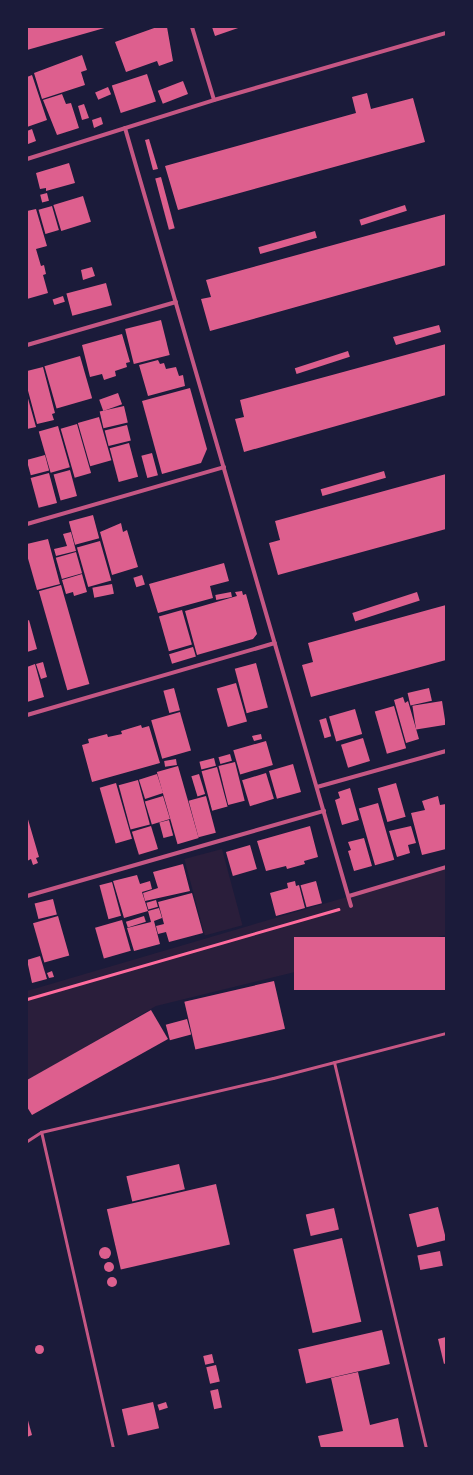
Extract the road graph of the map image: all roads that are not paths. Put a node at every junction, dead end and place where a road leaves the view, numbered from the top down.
1 (192, 27) edge
2 (446, 33) edge
3 (214, 100) junction
4 (125, 128) junction
5 (27, 159) edge
6 (176, 302) junction
7 (27, 345) edge
8 (224, 467) junction
9 (27, 524) edge
10 (275, 643) junction
11 (27, 715) edge
12 (446, 751) edge
13 (317, 787) junction
14 (324, 811) junction
15 (446, 867) edge
16 (27, 896) edge
17 (349, 896) junction
18 (351, 906) road end
19 (446, 1033) edge
20 (334, 1062) junction
21 (41, 1132) junction
22 (27, 1141) edge
23 (113, 1448) edge
24 (426, 1448) edge

1 - 3 street
2 - 3 street
3 - 4 street
4 - 5 street
4 - 6 street
6 - 7 street
6 - 8 street
8 - 9 street
8 - 10 street
10 - 11 street
10 - 13 street
12 - 13 street
13 - 14 street
14 - 16 street
14 - 17 street
15 - 17 street
17 - 18 street
19 - 20 lane
20 - 21 lane
20 - 24 lane
21 - 22 lane
21 - 23 lane

